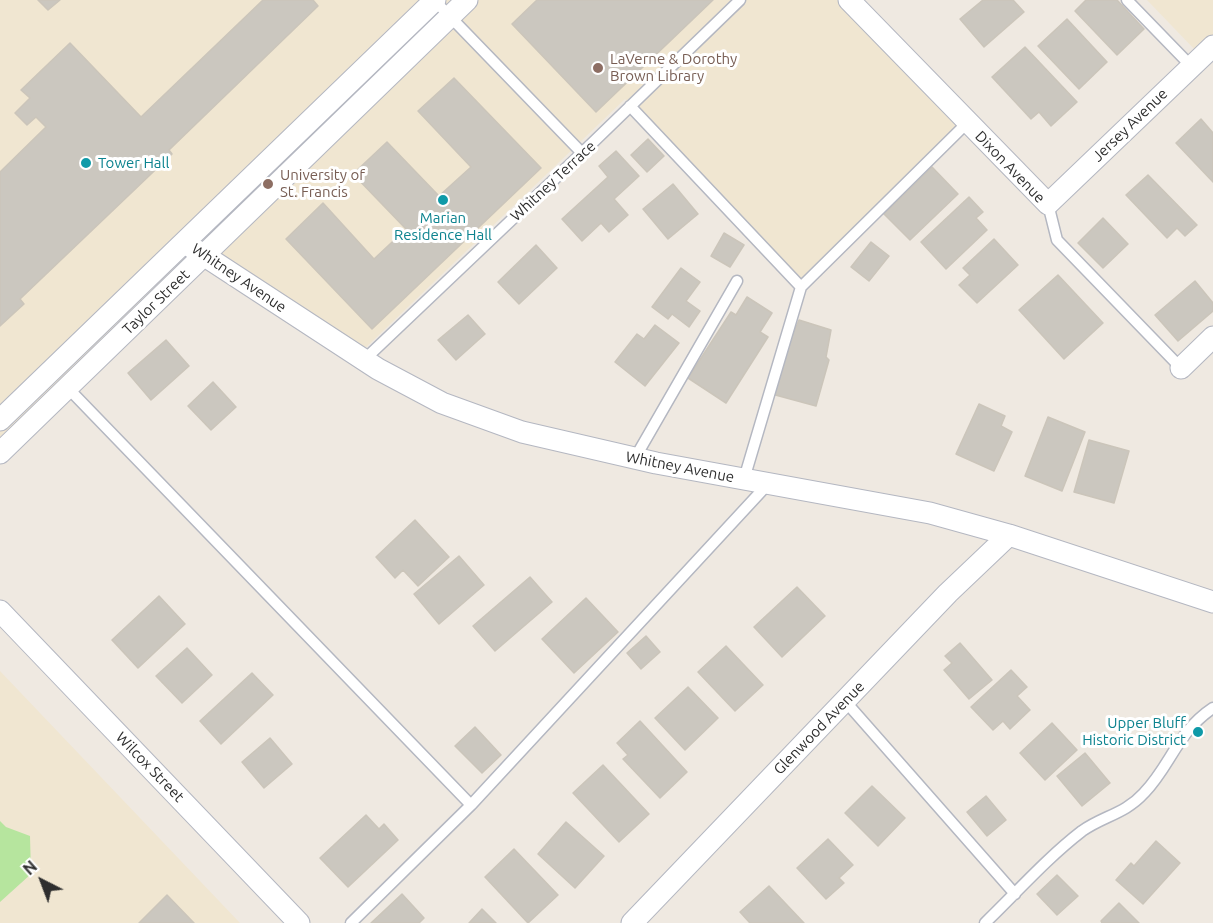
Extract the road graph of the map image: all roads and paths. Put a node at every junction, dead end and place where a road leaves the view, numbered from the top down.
1 (434, 0) edge
2 (467, 0) edge
3 (740, 0) edge
4 (849, 0) edge
5 (1127, 0) edge
6 (450, 16) junction
7 (1213, 46) edge
8 (1192, 67) junction
9 (630, 106) junction
10 (967, 123) junction
11 (582, 153) junction
12 (1047, 204) junction
13 (185, 243) junction
14 (204, 256) junction
15 (737, 281) dead end
16 (801, 287) junction
17 (1213, 337) edge
18 (364, 360) junction
19 (1180, 368) joint
20 (51, 371) junction
21 (67, 388) junction
22 (0, 420) edge
23 (0, 453) edge
24 (634, 458) junction
25 (744, 479) junction
26 (768, 484) junction
27 (1010, 535) junction
28 (1213, 602) edge
29 (0, 611) edge
30 (845, 701) junction
31 (1213, 708) edge
32 (471, 806) junction
33 (1015, 894) junction
34 (299, 923) edge
35 (351, 923) edge
36 (632, 923) edge
37 (985, 923) edge

1 - 6 lane
1 - 13 street, Taylor Street
2 - 6 street, Taylor Street
3 - 9 lane, Whitney Terrace
4 - 10 street, Dixon Avenue
5 - 8 lane
6 - 11 lane
6 - 14 street, Taylor Street
7 - 8 street, Jersey Avenue
8 - 12 street, Jersey Avenue
9 - 11 lane, Whitney Terrace
9 - 16 lane
10 - 12 street, Dixon Avenue
10 - 16 lane
11 - 18 lane, Whitney Terrace
12 - 19 lane, Dixon Avenue
13 - 14 street, Whitney Avenue
13 - 20 street, Taylor Street
14 - 18 street, Whitney Avenue
14 - 21 street, Taylor Street
15 - 24 lane
16 - 25 lane
17 - 19 street
18 - 24 street, Whitney Avenue
20 - 21 lane
20 - 22 street, Taylor Street
21 - 23 street, Taylor Street
21 - 32 lane
24 - 25 street, Whitney Avenue
25 - 26 street, Whitney Avenue
26 - 27 street, Whitney Avenue
26 - 32 lane
27 - 28 street, Whitney Avenue
27 - 30 street, Glenwood Avenue
29 - 34 street, Wilcox Street
30 - 33 lane
30 - 36 street, Glenwood Avenue
31 - 33 lane
32 - 35 lane
33 - 37 lane

